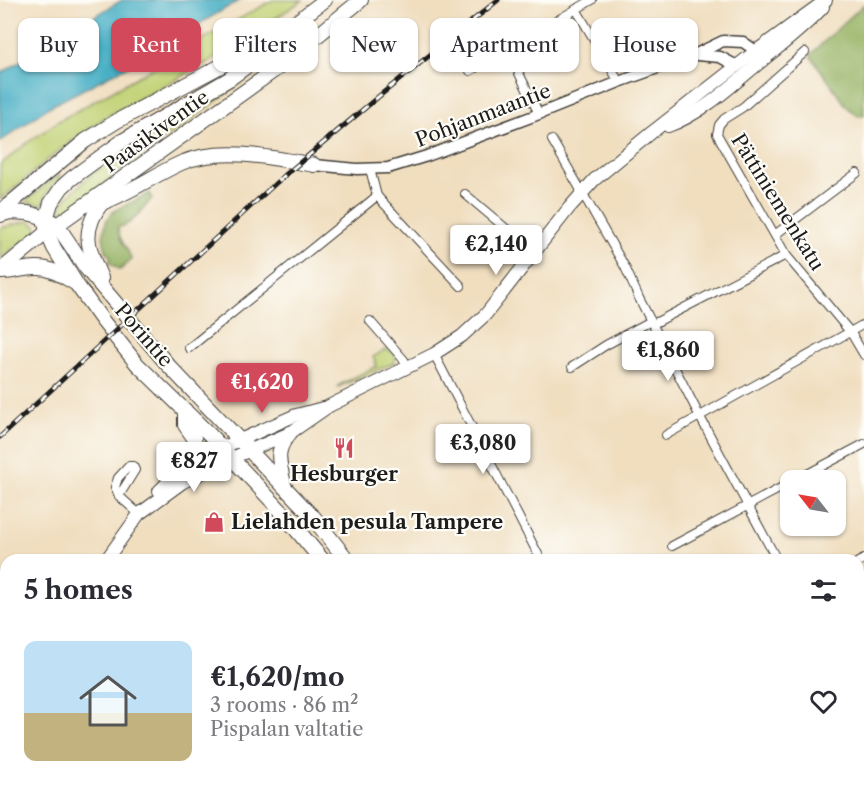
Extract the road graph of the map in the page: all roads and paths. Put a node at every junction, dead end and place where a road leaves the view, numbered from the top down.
1 (325, 0) edge
2 (361, 0) edge
3 (592, 0) edge
4 (828, 0) edge
5 (576, 9) junction
6 (301, 18) edge
7 (561, 18) edge
8 (756, 51) junction
9 (805, 52) dead end
10 (698, 53) edge
11 (698, 55) edge
12 (737, 66) junction
13 (213, 70) edge
14 (239, 72) edge
15 (518, 72) edge
16 (647, 72) edge
17 (619, 82) junction
18 (539, 114) junction
19 (651, 133) junction
20 (552, 140) dead end
21 (314, 165) joint
22 (370, 169) junction
23 (857, 173) dead end
24 (122, 179) junction
25 (581, 193) junction
26 (465, 194) dead end
27 (377, 196) junction
28 (101, 204) junction
29 (81, 210) junction
30 (0, 213) edge
31 (50, 225) junction
32 (776, 234) junction
33 (534, 252) junction
34 (786, 255) junction
35 (0, 271) edge
36 (77, 285) junction
37 (461, 286) dead end
38 (106, 289) junction
39 (370, 321) dead end
40 (652, 323) junction
41 (864, 324) edge
42 (851, 333) junction
43 (189, 348) dead end
44 (434, 354) junction
45 (864, 355) edge
46 (408, 367) junction
47 (572, 367) dead end
48 (329, 406) junction
49 (185, 410) junction
50 (699, 415) junction
51 (290, 433) junction
52 (666, 435) dead end
53 (240, 440) junction
54 (864, 444) edge
55 (222, 447) junction
56 (250, 450) junction
57 (232, 458) junction
58 (186, 464) junction
59 (815, 470) edge
60 (284, 485) junction
61 (780, 489) edge
62 (119, 496) dead end
63 (749, 506) junction
64 (142, 511) junction
65 (284, 513) joint
66 (313, 517) joint
67 (672, 546) dead end
68 (110, 554) edge
69 (317, 554) edge
70 (342, 554) edge
71 (538, 554) edge
72 (774, 554) edge

1 - 6 highway, Paasikiventie
2 - 24 highway, Paasikiventie
3 - 5 street
4 - 8 main road
4 - 19 main road
5 - 7 street
5 - 17 street
8 - 10 street, Pohjanmaantie
8 - 12 main road
9 - 32 street, Pättiniemenkatu
11 - 12 street, Pohjanmaantie
12 - 19 main road
13 - 30 highway, Paasikiventie
14 - 31 highway
15 - 18 street
16 - 17 street, Pohjanmaantie
17 - 18 street, Pohjanmaantie
18 - 22 street, Pohjanmaantie
19 - 25 main road
20 - 25 street
21 - 22 street, Pohjanmaantie
21 - 28 highway
22 - 27 street
23 - 32 street
24 - 28 highway
24 - 29 highway, Paasikiventie
25 - 33 main road
25 - 40 street
26 - 33 street
27 - 37 street
27 - 43 street
28 - 29 highway
28 - 38 highway
29 - 31 highway, Paasikiventie
30 - 31 highway
31 - 35 highway, Paasikiventie
31 - 36 highway, Porintie
31 - 38 highway
32 - 34 street, Pättiniemenkatu
33 - 44 main road
34 - 40 street
34 - 42 street, Pättiniemenkatu
35 - 36 highway
36 - 49 highway, Porintie
38 - 53 highway, Porintie
39 - 46 street
40 - 47 street
40 - 50 street
41 - 42 street
42 - 45 street, Pättiniemenkatu
42 - 50 street
44 - 46 main road
44 - 71 street
46 - 48 main road
48 - 51 main road
48 - 53 main road
49 - 55 highway, Porintie
49 - 58 highway
50 - 52 street
50 - 63 street
51 - 56 main road
51 - 60 highway
53 - 55 main road
53 - 56 highway, Porintie
54 - 59 street
55 - 57 highway, Porintie
55 - 58 main road
56 - 57 main road
56 - 60 highway, Porintie
57 - 64 main road
57 - 65 highway, Porintie
58 - 64 main road
60 - 66 highway, Porintie
61 - 63 street
62 - 64 street
63 - 67 street
63 - 72 street
64 - 68 main road
65 - 69 highway, Porintie
66 - 70 highway, Porintie

